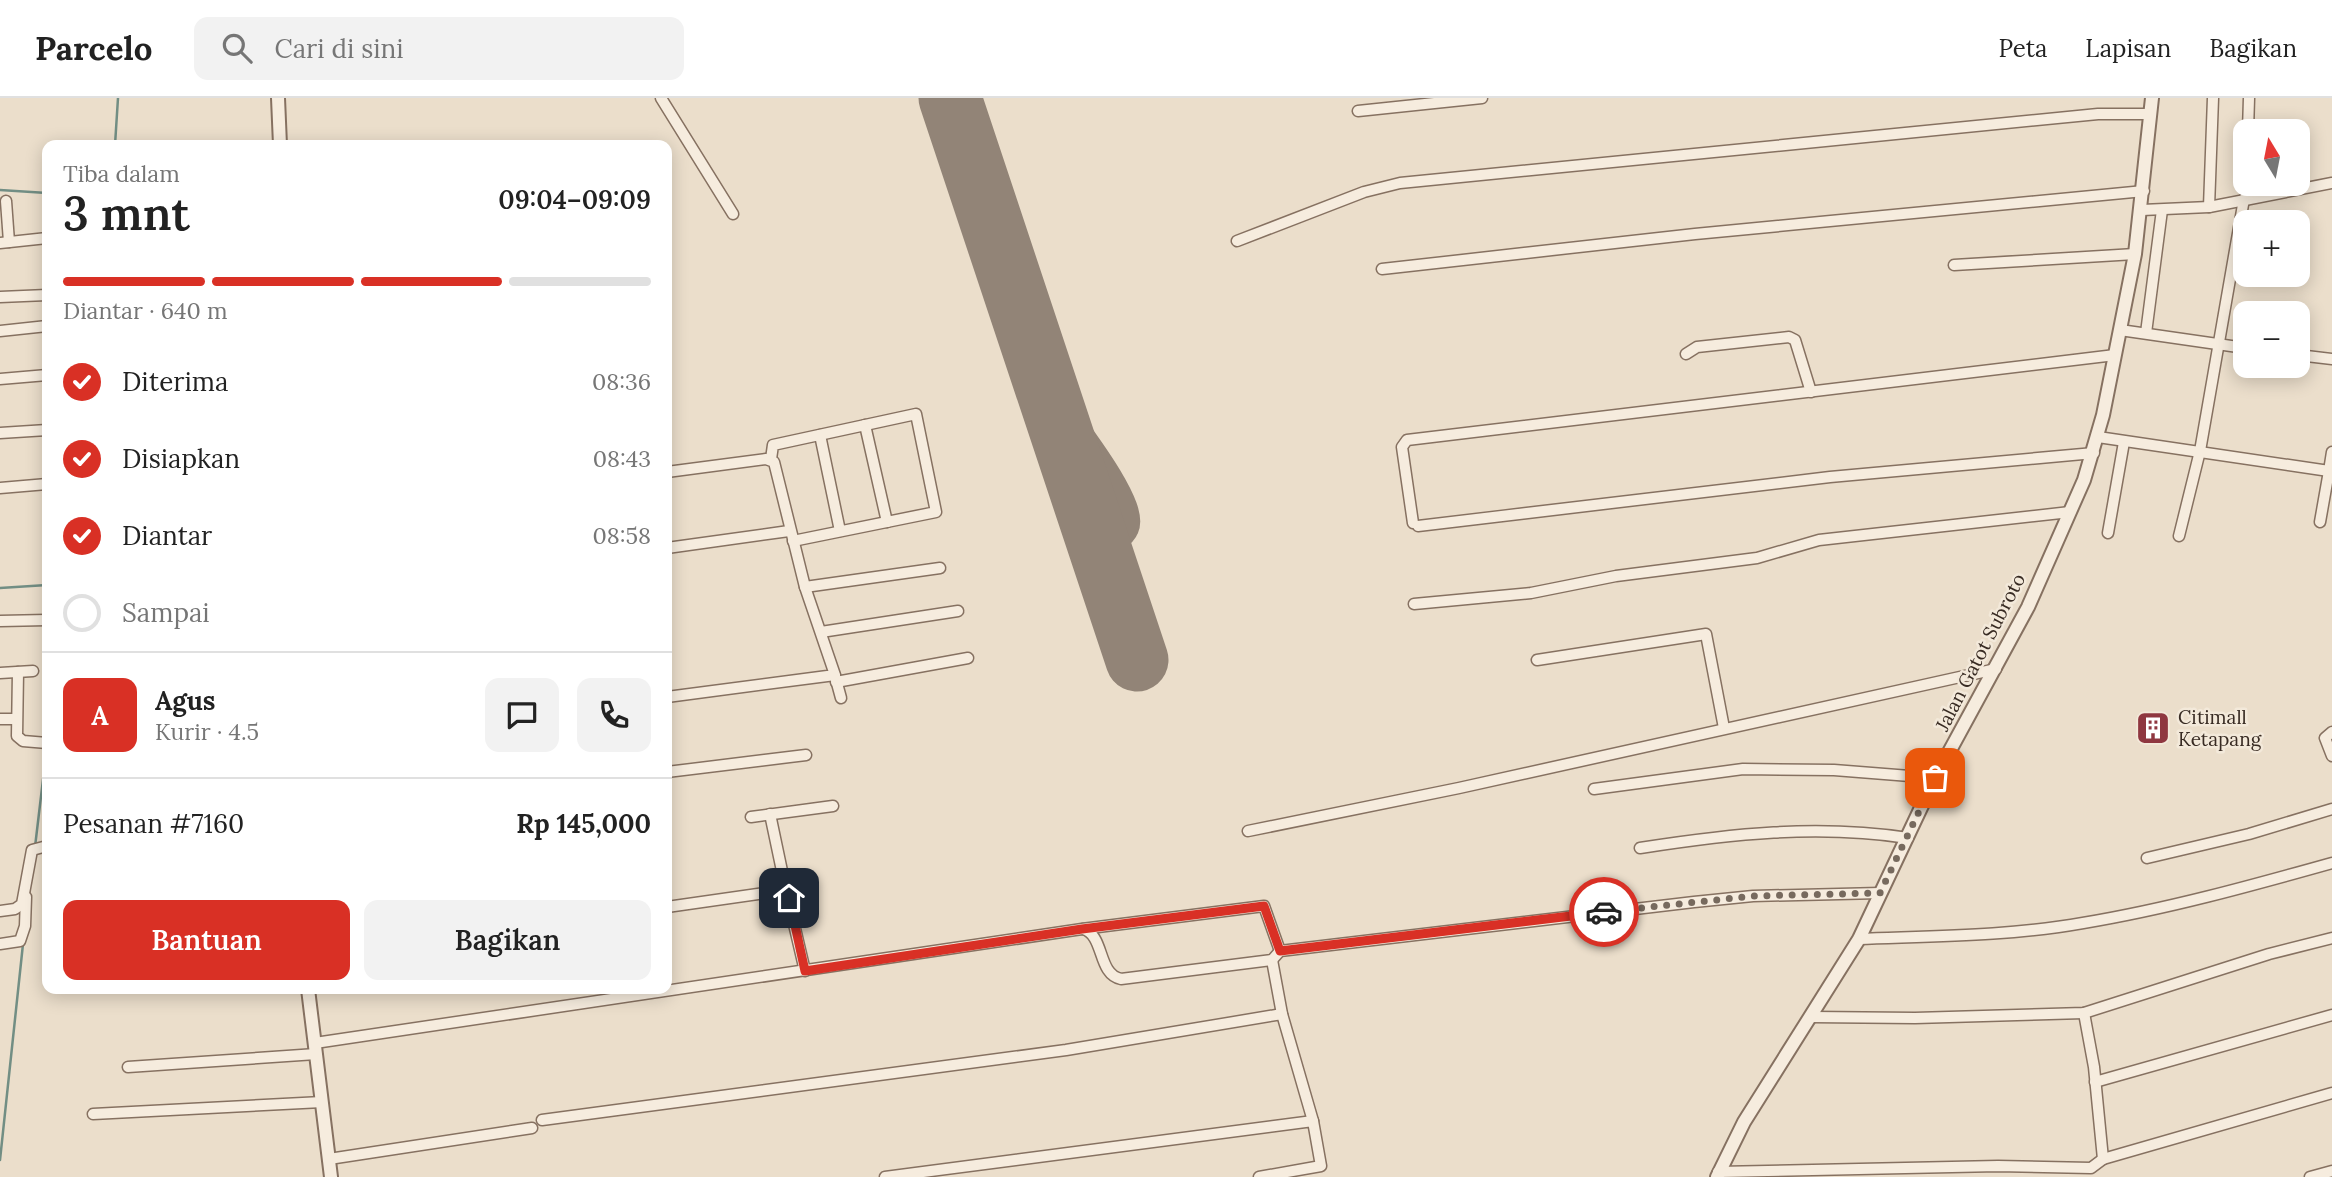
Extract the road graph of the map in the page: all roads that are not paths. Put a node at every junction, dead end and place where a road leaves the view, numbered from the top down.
1 (278, 98) edge
2 (661, 98) edge
3 (1482, 98) edge
4 (2152, 98) edge
5 (2213, 98) edge
6 (2249, 98) edge
7 (1359, 111) dead end
8 (2151, 114) junction
9 (2248, 119) edge
10 (280, 140) edge
11 (2332, 183) edge
12 (2144, 191) junction
13 (2256, 197) joint
14 (2244, 199) junction
15 (6, 201) dead end
16 (2209, 207) junction
17 (2142, 210) junction
18 (2162, 210) junction
19 (733, 214) dead end
20 (42, 238) edge
21 (1237, 241) dead end
22 (5, 242) edge
23 (2135, 254) junction
24 (1954, 265) dead end
25 (1382, 269) dead end
26 (42, 295) edge
27 (0, 297) edge
28 (42, 327) edge
29 (2120, 330) junction
30 (0, 331) edge
31 (2146, 333) junction
32 (2221, 345) junction
33 (2233, 346) edge
34 (1686, 354) dead end
35 (2115, 355) junction
36 (2310, 356) edge
37 (2332, 359) edge
38 (42, 375) edge
39 (0, 379) edge
40 (1811, 393) junction
41 (865, 425) junction
42 (42, 430) edge
43 (0, 433) edge
44 (820, 435) junction
45 (2098, 437) junction
46 (2123, 442) junction
47 (2200, 452) junction
48 (2332, 452) edge
49 (2094, 453) junction
50 (771, 459) junction
51 (672, 471) edge
52 (2329, 471) junction
53 (42, 484) edge
54 (0, 488) edge
55 (2070, 512) junction
56 (887, 522) junction
57 (2320, 522) dead end
58 (840, 531) junction
59 (2108, 533) dead end
60 (791, 536) junction
61 (2179, 536) dead end
62 (672, 548) edge
63 (940, 568) dead end
64 (805, 587) junction
65 (1414, 604) dead end
66 (958, 611) dead end
67 (42, 620) edge
68 (0, 621) edge
69 (821, 632) junction
70 (968, 657) dead end
71 (1537, 660) dead end
72 (1996, 669) junction
73 (33, 671) dead end
74 (18, 672) junction
75 (0, 673) edge
76 (836, 678) junction
77 (672, 696) edge
78 (841, 698) dead end
79 (0, 719) edge
80 (16, 719) junction
81 (1724, 728) junction
82 (2332, 732) edge
83 (42, 743) edge
84 (806, 755) dead end
85 (2332, 756) edge
86 (672, 771) edge
87 (1935, 778) junction
88 (1594, 789) dead end
89 (833, 806) dead end
90 (2332, 808) edge
91 (770, 814) junction
92 (751, 817) dead end
93 (1248, 831) dead end
94 (1908, 838) junction
95 (40, 847) edge
96 (1640, 848) dead end
97 (2147, 858) dead end
98 (2332, 863) edge
99 (786, 890) junction
100 (1880, 893) junction
101 (26, 894) junction
102 (672, 907) edge
103 (0, 911) edge
104 (1082, 929) junction
105 (2332, 938) edge
106 (1859, 939) junction
107 (0, 944) edge
108 (1280, 951) junction
109 (1272, 960) junction
110 (805, 971) junction
111 (672, 992) edge
112 (309, 994) edge
113 (659, 994) edge
114 (2084, 1013) junction
115 (1282, 1014) junction
116 (2332, 1015) edge
117 (1812, 1017) junction
118 (316, 1048) junction
119 (128, 1067) dead end
120 (2095, 1082) junction
121 (2332, 1093) edge
122 (322, 1102) junction
123 (93, 1114) dead end
124 (541, 1119) dead end
125 (1313, 1121) junction
126 (532, 1128) dead end
127 (2103, 1159) junction
128 (329, 1160) junction
129 (2332, 1171) edge
130 (2092, 1172) edge
131 (1718, 1174) edge
132 (923, 1175) edge
133 (331, 1177) edge
134 (885, 1177) edge
135 (1259, 1177) edge
136 (2310, 1177) edge

1 - 10 street
2 - 19 street
3 - 7 street
4 - 8 street, Jalan Gatot Subroto
5 - 16 street
6 - 9 street
8 - 12 street, Jalan Gatot Subroto
8 - 21 street
11 - 13 street
12 - 17 street, Jalan Gatot Subroto
12 - 25 street
13 - 14 street
14 - 16 street
14 - 32 street
15 - 22 street
16 - 18 street
17 - 18 street
17 - 23 street, Jalan Gatot Subroto
18 - 31 street
20 - 22 street
23 - 24 street
23 - 29 street, Jalan Gatot Subroto
26 - 27 street
28 - 30 street
29 - 31 street
29 - 35 street, Jalan Gatot Subroto
31 - 32 street
32 - 33 street
32 - 47 street
34 - 40 street
35 - 40 street
35 - 45 street, Jalan Gatot Subroto
36 - 37 street
38 - 39 street
40 - 49 street
41 - 44 street
41 - 56 street
41 - 56 street
42 - 43 street
44 - 50 street
44 - 58 street
45 - 46 street
45 - 49 street, Jalan Gatot Subroto
46 - 47 street
46 - 59 street
47 - 52 street
47 - 61 street
48 - 52 street
49 - 55 street, Jalan Gatot Subroto
50 - 51 street
50 - 60 street
52 - 57 street
53 - 54 street
55 - 65 street
55 - 72 street, Jalan Gatot Subroto
56 - 58 street
58 - 60 street
60 - 62 street
60 - 64 street
63 - 64 street
64 - 69 street
66 - 69 street
67 - 68 street
69 - 76 street
70 - 76 street
71 - 81 street
72 - 81 street
72 - 87 street, Jalan Gatot Subroto
73 - 74 street
74 - 75 street
74 - 80 street
76 - 77 street
76 - 78 street
79 - 80 street
80 - 83 street
81 - 93 street
82 - 85 street
84 - 86 street
87 - 88 street
87 - 94 street, Jalan Gatot Subroto
89 - 91 street
90 - 97 street
91 - 92 street
91 - 99 street
94 - 96 street
94 - 100 street, Jalan Gatot Subroto
95 - 101 street
98 - 106 street
99 - 102 street
99 - 110 street
100 - 106 street, Jalan Gatot Subroto
100 - 108 street
101 - 103 street
101 - 107 street
104 - 108 street
104 - 109 street
104 - 110 street
105 - 114 street
106 - 117 street, Jalan Gatot Subroto
108 - 109 street
109 - 115 street
110 - 111 street
112 - 118 street
113 - 118 street
114 - 117 street
114 - 120 street
115 - 124 street
115 - 125 street
116 - 120 street
117 - 131 street, Jalan Gatot Subroto
118 - 119 street
118 - 122 street
120 - 127 street
121 - 127 street
122 - 123 street
122 - 128 street
125 - 132 street
125 - 135 street
126 - 128 street
127 - 130 street
128 - 133 street
129 - 136 street
130 - 131 street
132 - 134 street

